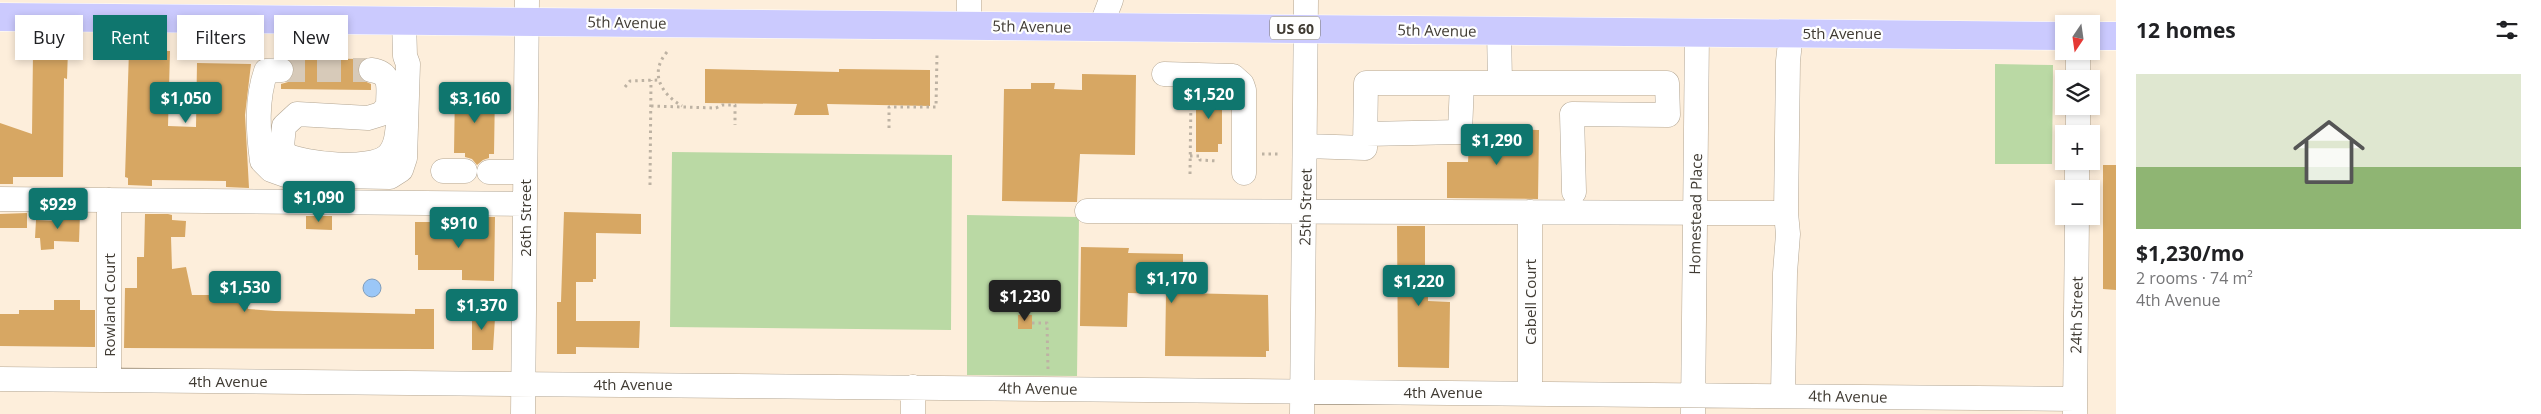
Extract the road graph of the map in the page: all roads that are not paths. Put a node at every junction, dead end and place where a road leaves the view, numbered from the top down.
1 (1111, 0) edge
2 (1306, 0) edge
3 (185, 9) edge
4 (527, 11) edge
5 (969, 13) edge
6 (0, 17) edge
7 (404, 20) junction
8 (1101, 26) junction
9 (1307, 29) junction
10 (1499, 30) junction
11 (1697, 32) junction
12 (1791, 33) junction
13 (2055, 36) edge
14 (2100, 36) edge
15 (2116, 36) edge
16 (405, 56) junction
17 (281, 70) tunnel mouth
18 (371, 70) tunnel mouth
19 (1164, 74) dead end
20 (1500, 82) junction
21 (1462, 83) junction
22 (1572, 83) junction
23 (1572, 114) junction
24 (1366, 134) junction
25 (1306, 146) junction
26 (1249, 164) road end
27 (489, 172) dead end
28 (525, 172) junction
29 (1574, 192) dead end
30 (0, 199) edge
31 (109, 200) junction
32 (525, 204) junction
33 (1087, 211) dead end
34 (1304, 211) junction
35 (1530, 212) junction
36 (1786, 213) junction
37 (1695, 215) junction
38 (2077, 225) edge
39 (0, 378) edge
40 (109, 380) junction
41 (524, 383) junction
42 (914, 386) junction
43 (1530, 393) junction
44 (1783, 396) junction
45 (1302, 403) edge
46 (1603, 404) edge
47 (1693, 404) edge
48 (1849, 405) edge
49 (2075, 407) edge
50 (523, 414) edge
51 (913, 414) edge

1 - 8 street
2 - 9 street, 25th Street
3 - 6 main road, 5th Avenue / US 60
3 - 7 main road, 5th Avenue / US 60
4 - 5 main road, 5th Avenue / US 60
4 - 7 main road, 5th Avenue / US 60
4 - 28 street, 26th Street
5 - 8 main road, 5th Avenue / US 60
7 - 16 street
8 - 9 main road, 5th Avenue / US 60
9 - 10 main road, 5th Avenue / US 60
9 - 25 street, 25th Street
10 - 11 main road, 5th Avenue / US 60
10 - 20 street
11 - 12 main road, 5th Avenue / US 60
11 - 37 street, Homestead Place
12 - 13 main road, 5th Avenue / US 60
12 - 36 street
14 - 15 main road
16 - 17 street
16 - 18 street
19 - 26 street
20 - 21 street
20 - 22 street
21 - 24 street
21 - 24 street
22 - 23 street
22 - 23 street
23 - 29 street
24 - 25 street
25 - 34 street, 25th Street
27 - 28 street
28 - 32 street, 26th Street
30 - 31 street
31 - 32 street
31 - 40 street, Rowland Court
32 - 41 street, 26th Street
33 - 34 street
34 - 35 street
34 - 45 street, 25th Street
35 - 37 street
35 - 43 street, Cabell Court
36 - 37 street
36 - 44 street
37 - 47 street, Homestead Place
38 - 49 street, 24th Street
39 - 40 street, 4th Avenue
40 - 41 street, 4th Avenue
41 - 42 street, 4th Avenue
41 - 50 street, 26th Street
42 - 45 street, 4th Avenue
42 - 51 street
43 - 45 street, 4th Avenue
43 - 46 street, 4th Avenue
44 - 47 street, 4th Avenue
44 - 48 street, 4th Avenue
46 - 47 street, 4th Avenue
48 - 49 street, 4th Avenue

